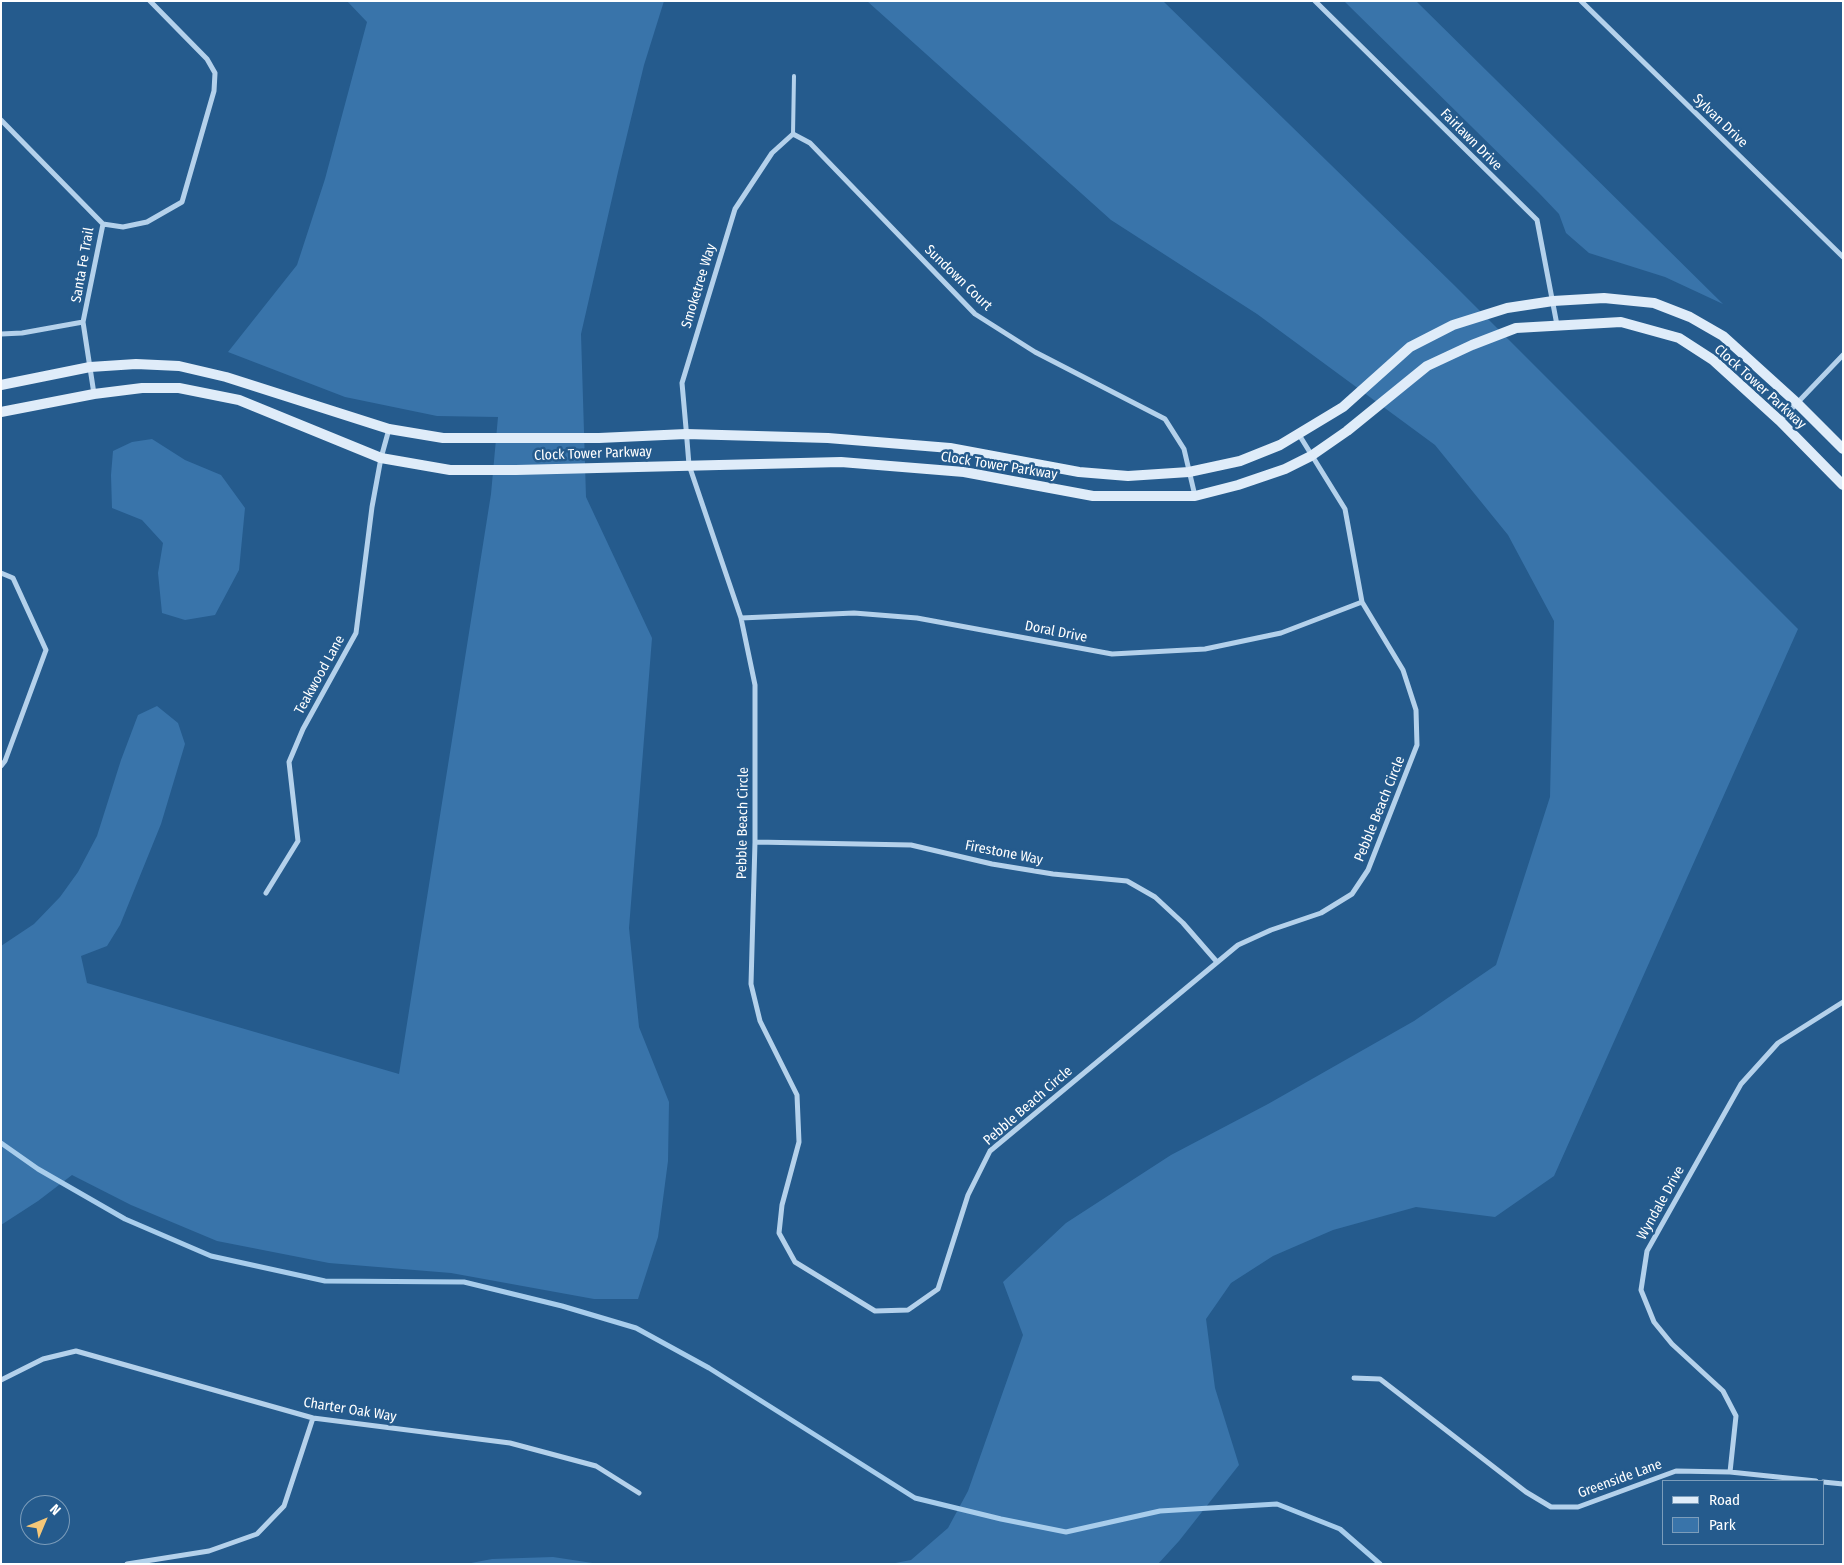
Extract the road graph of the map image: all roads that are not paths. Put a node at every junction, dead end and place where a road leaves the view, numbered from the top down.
1 (150, 1) edge
2 (1315, 1) edge
3 (1581, 1) edge
4 (794, 76) dead end
5 (1, 120) edge
6 (793, 134) junction
7 (103, 224) junction
8 (1843, 257) edge
9 (1553, 301) junction
10 (83, 322) junction
11 (1558, 324) junction
12 (1, 334) edge
13 (1843, 355) edge
14 (90, 367) junction
15 (1, 385) edge
16 (94, 394) junction
17 (1798, 404) junction
18 (1, 412) edge
19 (1780, 421) junction
20 (389, 429) junction
21 (1298, 433) junction
22 (686, 434) junction
23 (1843, 449) edge
24 (1311, 456) junction
25 (381, 458) junction
26 (689, 465) junction
27 (1189, 472) junction
28 (1843, 485) edge
29 (1195, 496) junction
30 (1, 573) edge
31 (1362, 602) junction
32 (741, 618) junction
33 (1, 766) edge
34 (755, 842) junction
35 (266, 893) dead end
36 (1217, 962) junction
37 (1843, 1002) edge
38 (1354, 1378) dead end
39 (1, 1380) edge
40 (313, 1418) junction
41 (1730, 1472) junction
42 (1806, 1480) edge
43 (1824, 1482) edge
44 (1843, 1484) edge
45 (640, 1493) dead end
46 (127, 1564) edge

1 - 7 street
2 - 9 street, Fairlawn Drive
3 - 8 street, Sylvan Drive
4 - 6 lane
5 - 7 street, Santa Fe Trail
6 - 22 street, Smoketree Way
6 - 27 street, Sundown Court
7 - 10 street, Santa Fe Trail
9 - 11 street, Fairlawn Drive
9 - 17 street, Clock Tower Parkway
9 - 21 street, Clock Tower Parkway
10 - 12 street
10 - 14 street, Santa Fe Trail
11 - 19 street, Clock Tower Parkway
11 - 24 street, Clock Tower Parkway
13 - 17 street
14 - 15 street, Clock Tower Parkway
14 - 16 street, Santa Fe Trail
14 - 20 street, Clock Tower Parkway
16 - 18 street, Clock Tower Parkway
16 - 25 street, Clock Tower Parkway
17 - 19 street
17 - 23 street, Clock Tower Parkway
19 - 28 street, Clock Tower Parkway
20 - 22 street, Clock Tower Parkway
20 - 25 street, Teakwood Lane
21 - 24 street, Pebble Beach Circle
21 - 27 street, Clock Tower Parkway
22 - 26 street, Smoketree Way
22 - 27 street, Clock Tower Parkway
24 - 29 street, Clock Tower Parkway
24 - 31 street, Pebble Beach Circle
25 - 26 street, Clock Tower Parkway
25 - 35 street, Teakwood Lane
26 - 29 street, Clock Tower Parkway
26 - 32 street, Pebble Beach Circle
27 - 29 street, Sundown Court
30 - 33 street
31 - 32 street, Doral Drive
31 - 36 street, Pebble Beach Circle
32 - 34 street, Pebble Beach Circle
34 - 36 street, Firestone Way
34 - 36 street, Pebble Beach Circle
37 - 41 street, Wyndale Drive
38 - 41 street, Greenside Lane
39 - 40 street, Charter Oak Way
40 - 45 street, Charter Oak Way
40 - 46 street
41 - 42 street, Greenside Lane
43 - 44 street

